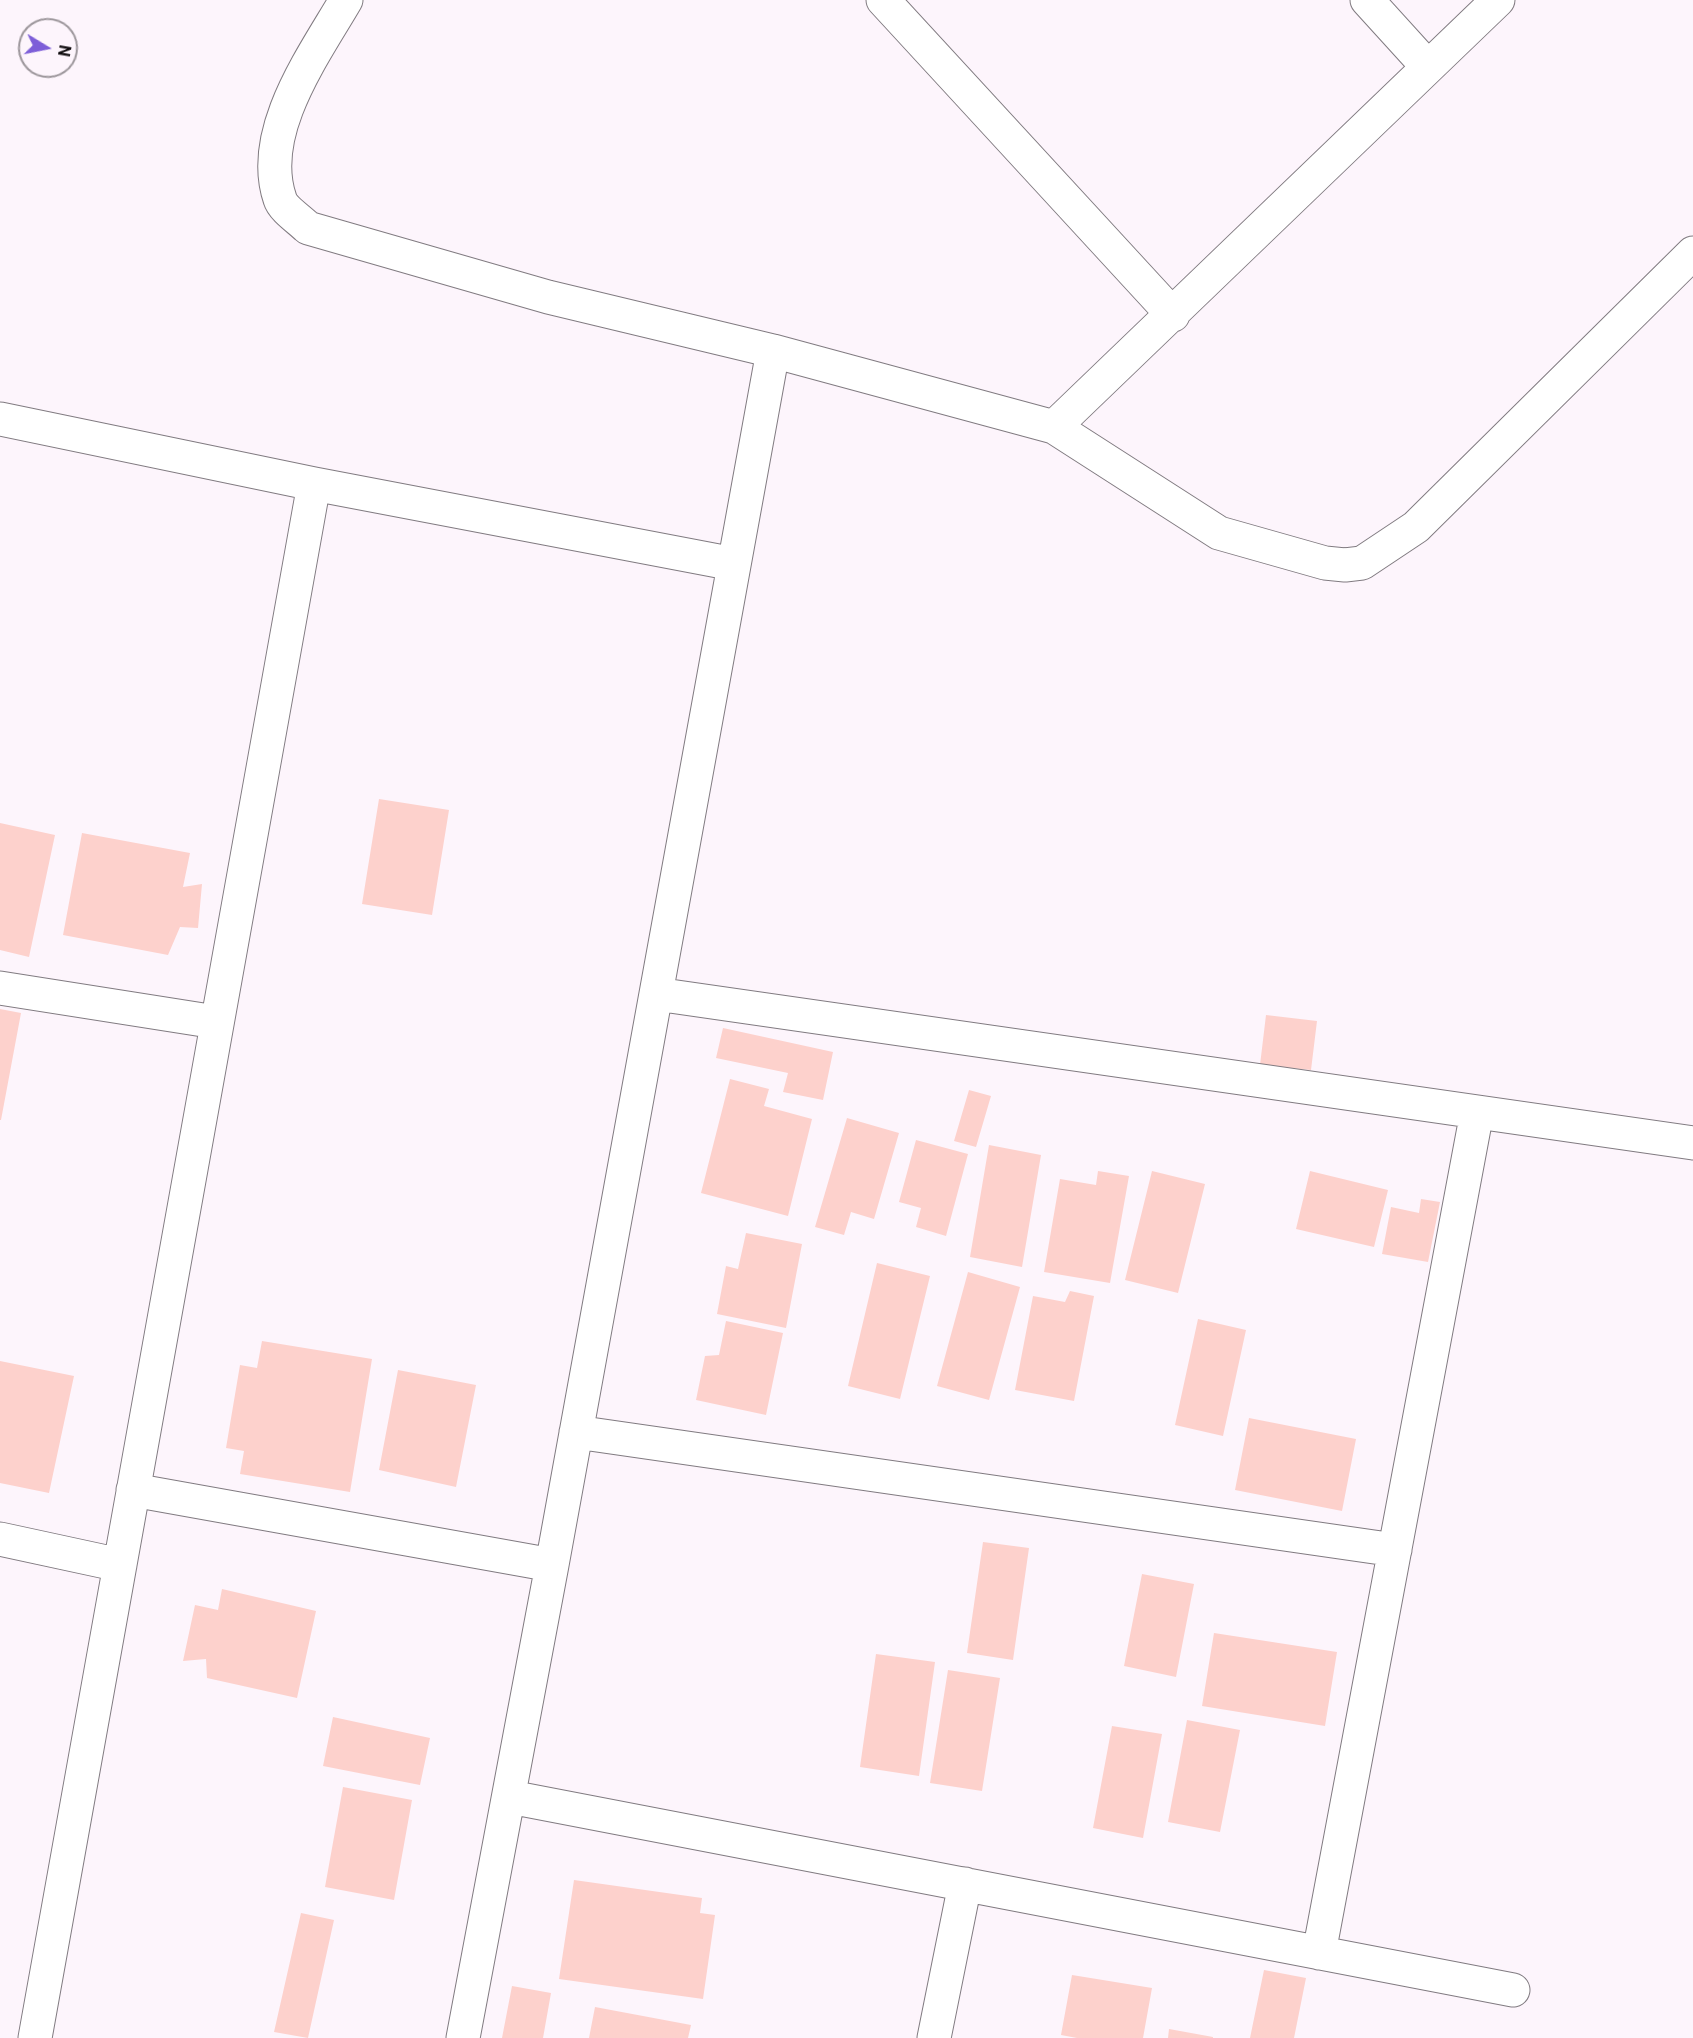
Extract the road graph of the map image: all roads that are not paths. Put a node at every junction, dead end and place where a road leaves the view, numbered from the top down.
1 (346, 0) edge
2 (883, 0) edge
3 (1367, 0) edge
4 (1498, 0) edge
5 (1427, 66) junction
6 (1693, 253) edge
7 (1173, 315) junction
8 (773, 351) junction
9 (0, 419) edge
10 (1054, 427) junction
11 (314, 484) junction
12 (734, 564) junction
13 (0, 988) edge
14 (656, 994) junction
15 (216, 1022) junction
16 (1477, 1112) junction
17 (1693, 1143) edge
18 (576, 1432) junction
19 (133, 1490) junction
20 (0, 1539) edge
21 (1395, 1550) junction
22 (120, 1565) junction
23 (552, 1565) junction
24 (510, 1797) junction
25 (965, 1884) junction
26 (1319, 1953) junction
27 (1513, 1990) dead end
28 (35, 2038) edge
29 (463, 2038) edge
30 (934, 2038) edge

1 - 8 street
2 - 7 street
3 - 5 street
4 - 5 street
5 - 7 street
6 - 10 street
7 - 10 street
8 - 10 street
8 - 12 street
9 - 11 street
11 - 12 street
11 - 15 street
12 - 14 street
13 - 15 street
14 - 16 street
14 - 18 street
15 - 19 street
16 - 17 street
16 - 21 street
18 - 21 street
18 - 23 street
19 - 22 street
19 - 23 street
20 - 22 street
21 - 26 street
22 - 28 street
23 - 24 street
24 - 25 street
24 - 29 street
25 - 26 street
25 - 30 street
26 - 27 street

